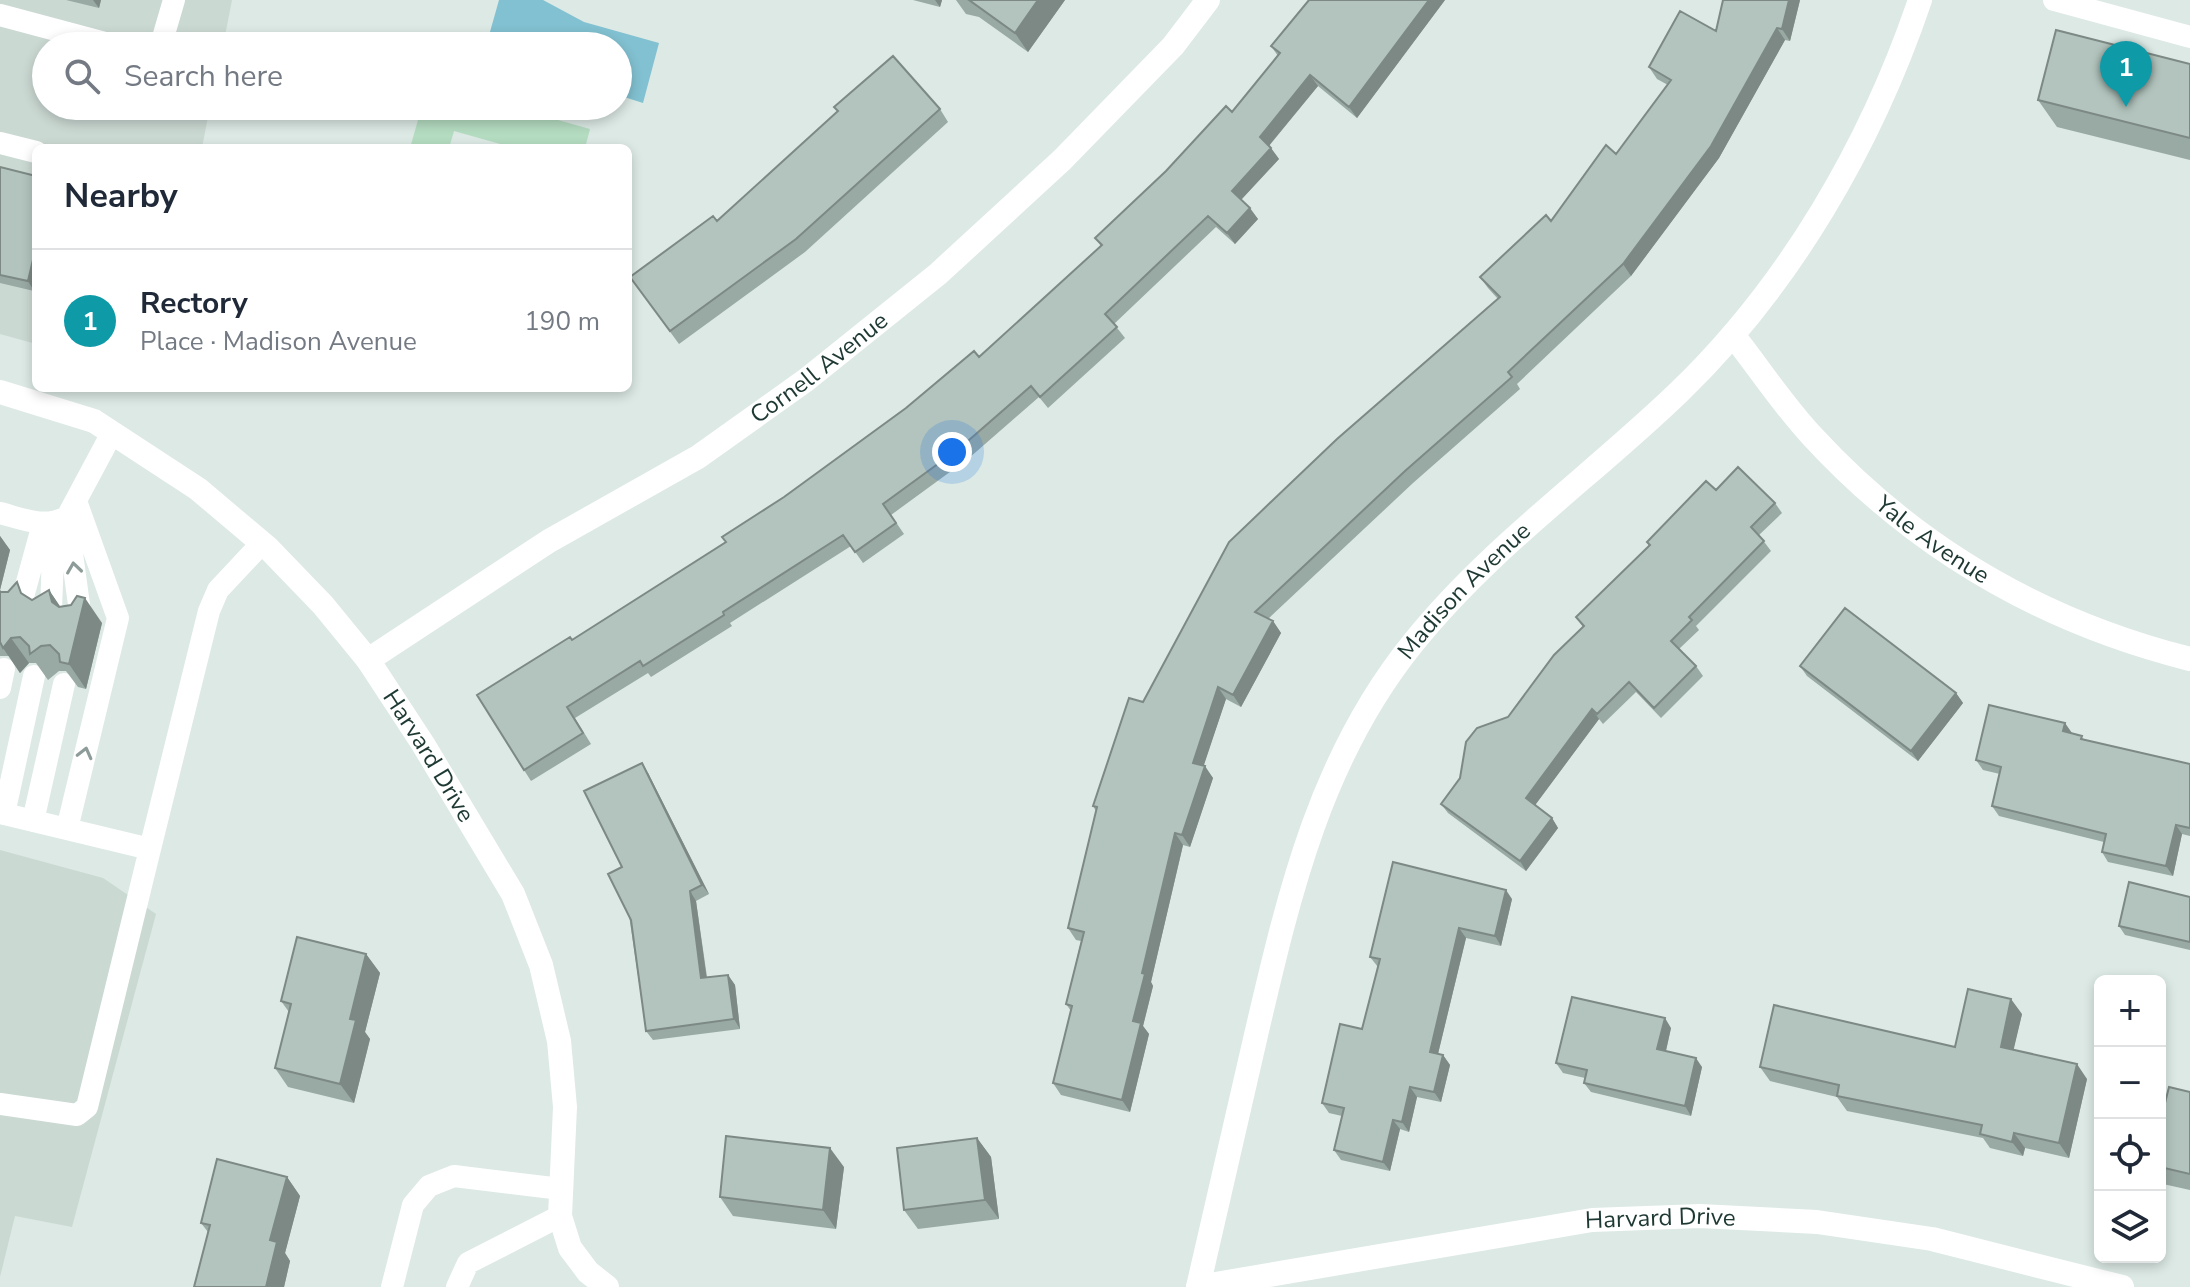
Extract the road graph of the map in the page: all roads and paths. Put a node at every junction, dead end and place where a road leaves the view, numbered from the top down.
1 (174, 0) edge
2 (1208, 0) edge
3 (1920, 0) edge
4 (2054, 0) edge
5 (0, 15) edge
6 (64, 32) edge
7 (165, 32) edge
8 (2190, 37) edge
9 (0, 143) edge
10 (32, 151) edge
11 (1733, 335) junction
12 (0, 392) edge
13 (52, 396) edge
14 (112, 433) junction
15 (0, 513) edge
16 (60, 517) junction
17 (262, 543) junction
18 (21, 604) edge
19 (51, 611) edge
20 (81, 619) edge
21 (2190, 659) edge
22 (368, 660) junction
23 (34, 676) edge
24 (64, 684) edge
25 (2, 814) edge
26 (33, 821) junction
27 (67, 829) junction
28 (150, 849) junction
29 (0, 1104) edge
30 (561, 1189) junction
31 (560, 1216) junction
32 (2043, 1277) edge
33 (392, 1287) edge
34 (457, 1287) edge
35 (607, 1287) edge
36 (1198, 1287) edge
37 (2122, 1287) edge

1 - 7 lane
2 - 22 street, Cornell Avenue
3 - 11 street, Madison Avenue
4 - 8 lane
5 - 6 lane
9 - 10 lane
11 - 21 street, Yale Avenue
11 - 36 street, Madison Avenue
12 - 13 street, Harvard Drive
13 - 14 street, Harvard Drive
14 - 16 lane
14 - 17 street, Harvard Drive
15 - 16 lane
16 - 18 lane
16 - 19 lane
20 -> 16 lane
27 -> 16 lane
17 - 22 street, Harvard Drive
17 - 28 lane
22 - 30 street, Harvard Drive
23 - 25 lane
24 - 26 lane
25 - 26 lane
26 - 27 lane
27 - 28 lane
28 - 29 lane
30 - 31 street, Harvard Drive
30 - 33 lane
31 - 34 lane
31 - 35 street, Harvard Drive
32 - 36 street, Harvard Drive
32 - 37 street, Harvard Drive

